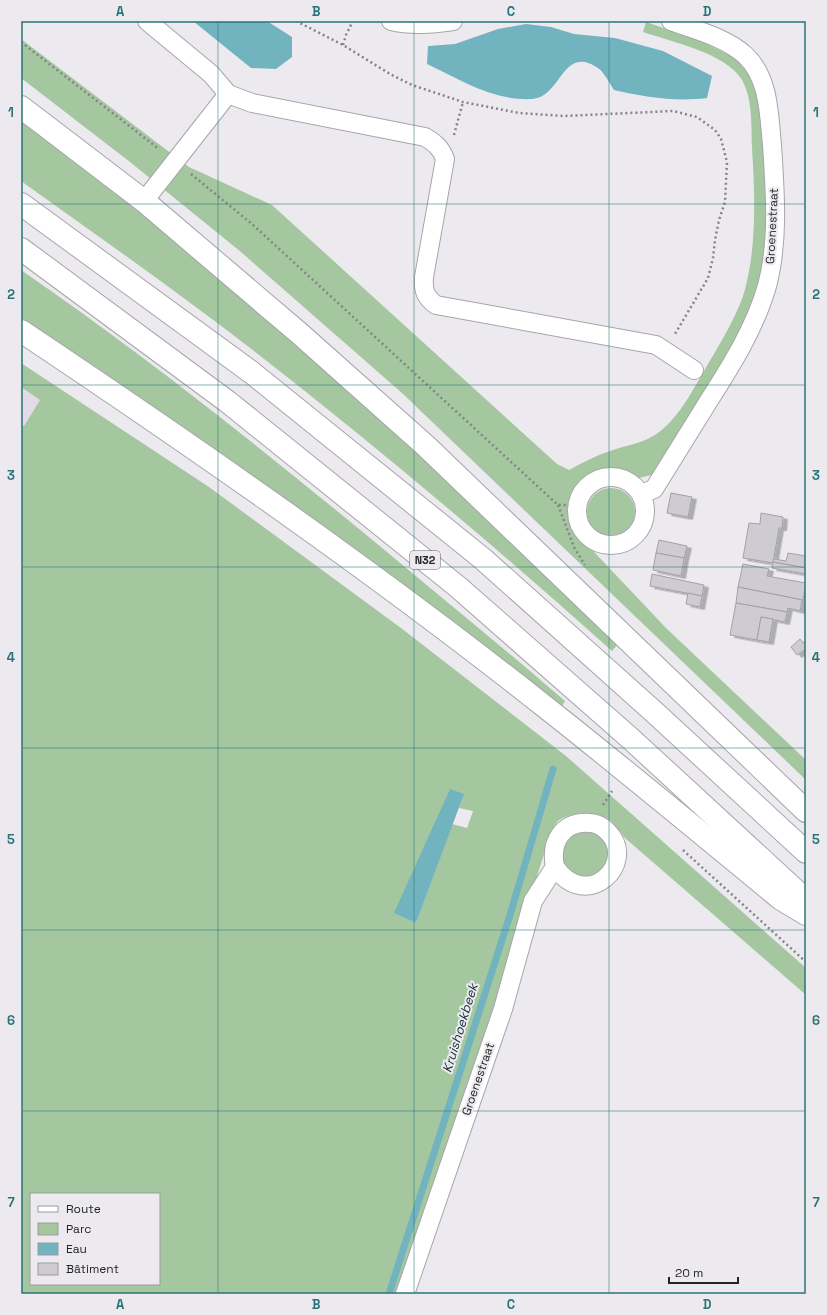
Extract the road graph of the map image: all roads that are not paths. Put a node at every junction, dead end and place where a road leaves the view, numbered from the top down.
1 (147, 21) edge
2 (391, 21) edge
3 (453, 21) edge
4 (671, 21) edge
5 (228, 94) junction
6 (21, 107) edge
7 (144, 201) junction
8 (21, 204) edge
9 (21, 248) edge
10 (21, 331) edge
11 (694, 370) dead end
12 (641, 494) junction
13 (806, 812) edge
14 (806, 852) edge
15 (555, 867) dead end
16 (806, 900) edge
17 (806, 914) edge
18 (405, 1294) edge

1 - 5 street
2 - 3 street
4 - 12 street, Groenestraat
5 - 7 street
5 - 11 street
6 - 7 highway
7 - 13 highway
8 - 14 highway
9 - 16 highway, N32
10 - 17 highway
12 - 12 street
15 - 18 street, Groenestraat

